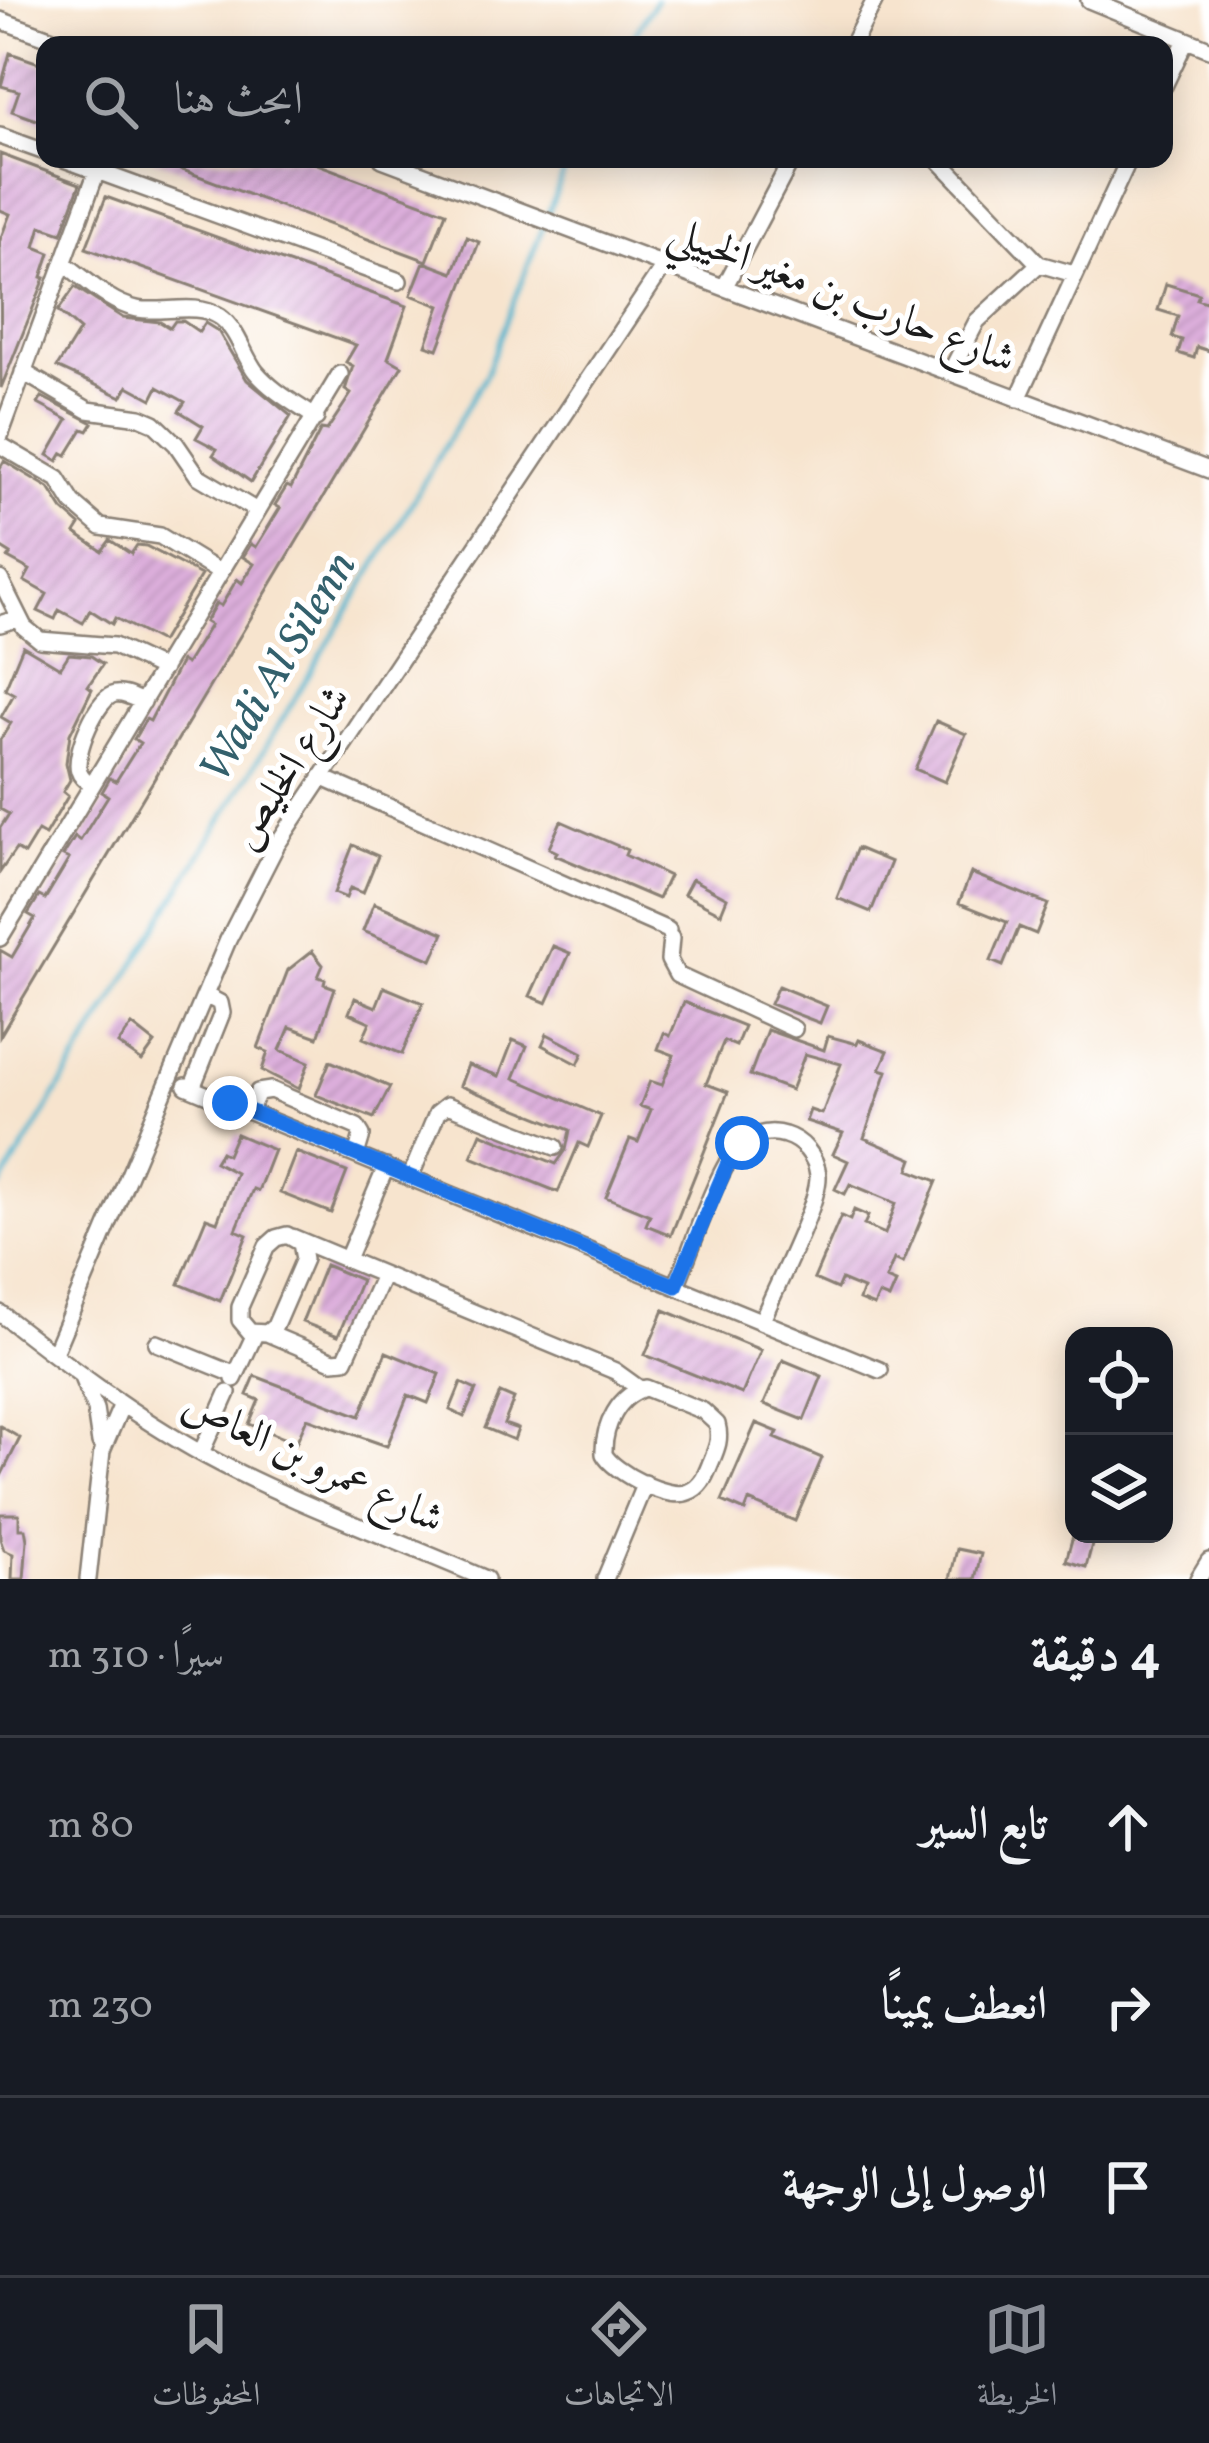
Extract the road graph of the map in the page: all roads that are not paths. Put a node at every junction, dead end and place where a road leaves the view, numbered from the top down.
1 (875, 0) edge
2 (1089, 0) edge
3 (0, 20) edge
4 (44, 36) edge
5 (857, 36) edge
6 (1186, 40) junction
7 (1209, 49) edge
8 (1173, 67) edge
9 (0, 136) edge
10 (36, 149) edge
11 (89, 168) edge
12 (407, 168) edge
13 (787, 168) edge
14 (947, 168) edge
15 (1125, 168) edge
16 (97, 171) junction
17 (666, 263) junction
18 (65, 264) junction
19 (1040, 264) junction
20 (1074, 274) junction
21 (399, 281) dead end
22 (724, 286) junction
23 (23, 372) junction
24 (950, 373) junction
25 (340, 374) dead end
26 (1018, 399) junction
27 (6, 402) edge
28 (316, 418) junction
29 (0, 441) edge
30 (1209, 470) edge
31 (257, 512) junction
32 (219, 572) junction
33 (0, 579) edge
34 (19, 618) junction
35 (0, 624) edge
36 (163, 669) junction
37 (143, 702) junction
38 (321, 777) junction
39 (92, 785) junction
40 (0, 938) edge
41 (205, 995) junction
42 (794, 1029) dead end
43 (171, 1079) junction
44 (192, 1088) junction
45 (250, 1112) junction
46 (555, 1148) dead end
47 (356, 1155) junction
48 (386, 1168) junction
49 (410, 1178) junction
50 (292, 1237) junction
51 (347, 1259) junction
52 (383, 1275) junction
53 (676, 1286) junction
54 (5, 1317) edge
55 (762, 1321) junction
56 (261, 1333) junction
57 (157, 1343) dead end
58 (54, 1353) junction
59 (880, 1370) dead end
60 (80, 1374) junction
61 (232, 1383) junction
62 (640, 1389) junction
63 (122, 1404) junction
64 (201, 1453) junction
65 (100, 1464) junction
66 (645, 1483) junction
67 (1209, 1561) edge
68 (88, 1579) edge
69 (486, 1579) edge
70 (605, 1579) edge
71 (1198, 1579) edge

1 - 5 street
2 - 6 street
3 - 4 street
6 - 7 street
6 - 8 street
9 - 10 street
11 - 16 street
12 - 17 street, شارع حارب بن مغير الخييلي
13 - 22 street
14 - 19 street
15 - 20 street
16 - 18 street
16 - 21 street
17 - 22 street, شارع حارب بن مغير الخييلي
17 - 38 street, شارع الخليص
18 - 23 street
18 - 28 street
19 - 20 street
19 - 24 street
20 - 26 street
22 - 24 street, شارع حارب بن مغير الخييلي
23 - 27 street
23 - 31 street
24 - 26 street, شارع حارب بن مغير الخييلي
25 - 28 street
26 - 30 street, شارع حارب بن مغير الخييلي
27 - 29 street
28 - 31 street
29 - 32 street
31 - 32 street
32 - 36 street
33 - 34 street
34 - 35 street
34 - 36 street
36 - 37 street
37 - 39 street
37 - 39 street
38 - 41 street, شارع الخليص
38 - 42 street
39 - 40 street
41 - 43 street, شارع الخليص
41 - 44 street
43 - 44 street
43 - 58 street, شارع الخليص
44 - 45 street
45 - 47 street
45 - 47 street
46 - 49 street
47 - 48 street
48 - 49 street
48 - 51 street
49 - 53 street
50 - 51 street
50 - 56 street
50 - 56 street
51 - 52 street
52 - 56 street
52 - 62 street
53 - 55 street
53 - 55 street
54 - 58 street, شارع عمرو بن العاص
55 - 59 street
56 - 61 street
57 - 61 street
58 - 60 street, شارع عمرو بن العاص
60 - 63 street, شارع عمرو بن العاص
60 - 65 street
61 - 64 street
62 - 66 street
62 - 66 street
63 - 64 street, شارع عمرو بن العاص
63 - 65 street
64 - 69 street, شارع عمرو بن العاص
65 - 68 street
66 - 70 street
67 - 71 street

